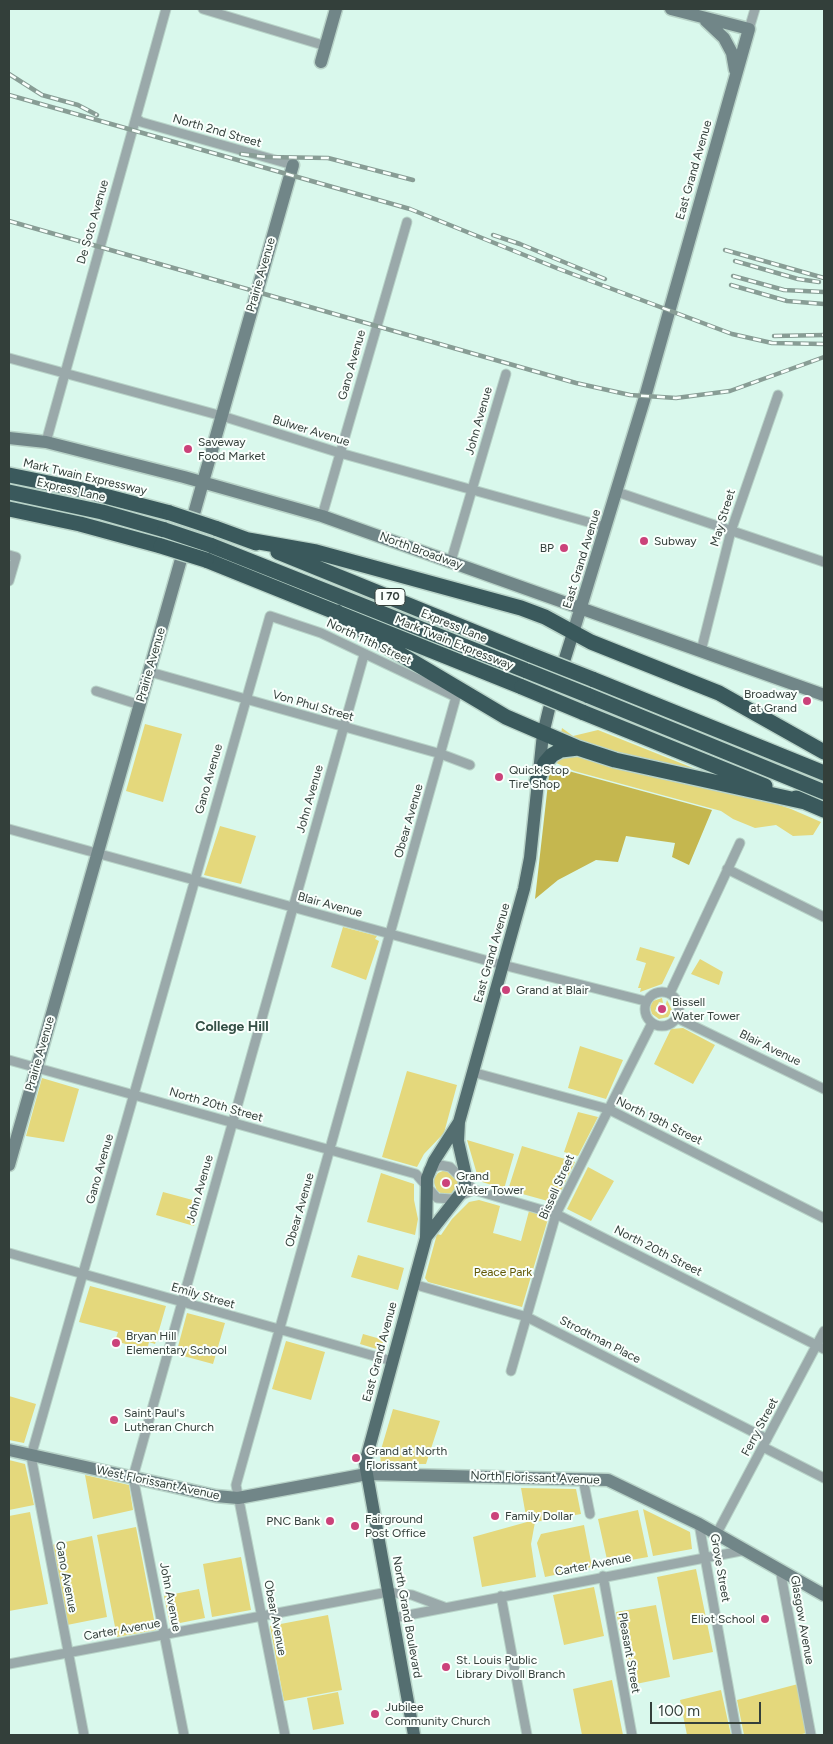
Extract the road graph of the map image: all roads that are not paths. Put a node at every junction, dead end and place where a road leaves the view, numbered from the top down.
1 (166, 9) edge
2 (203, 9) edge
3 (336, 9) edge
4 (671, 9) edge
5 (754, 9) edge
6 (699, 17) junction
7 (749, 29) junction
8 (326, 46) junction
9 (321, 62) dead end
10 (736, 74) junction
11 (136, 118) junction
12 (293, 165) joint
13 (407, 222) dead end
14 (9, 358) edge
15 (64, 373) junction
16 (506, 374) dead end
17 (778, 395) dead end
18 (222, 416) junction
19 (9, 438) edge
20 (46, 442) junction
21 (340, 453) junction
22 (9, 475) edge
23 (202, 481) junction
24 (472, 490) junction
25 (9, 492) edge
26 (617, 492) junction
27 (9, 509) edge
28 (322, 516) junction
29 (606, 527) junction
30 (731, 531) junction
31 (248, 540) junction
32 (12, 556) edge
33 (451, 562) junction
34 (824, 562) edge
35 (9, 580) edge
36 (581, 607) junction
37 (337, 612) junction
38 (270, 616) joint
39 (572, 633) junction
40 (701, 651) junction
41 (364, 655) junction
42 (150, 672) junction
43 (96, 691) dead end
44 (824, 694) edge
45 (456, 697) joint
46 (245, 700) junction
47 (140, 705) junction
48 (343, 728) junction
49 (544, 734) junction
50 (578, 748) junction
51 (824, 752) edge
52 (441, 754) junction
53 (470, 765) dead end
54 (824, 773) edge
55 (537, 782) junction
56 (824, 792) edge
57 (805, 802) junction
58 (824, 810) edge
59 (9, 829) edge
60 (740, 843) dead end
61 (97, 853) junction
62 (727, 869) junction
63 (194, 880) junction
64 (292, 908) junction
65 (824, 917) edge
66 (391, 934) junction
67 (503, 965) junction
68 (670, 993) junction
69 (645, 1001) junction
70 (677, 1018) junction
71 (652, 1023) junction
72 (9, 1060) edge
73 (37, 1067) junction
74 (472, 1072) junction
75 (824, 1089) edge
76 (134, 1094) junction
77 (608, 1109) junction
78 (232, 1122) junction
79 (459, 1122) junction
80 (330, 1150) junction
81 (9, 1165) edge
82 (430, 1169) junction
83 (416, 1174) junction
84 (426, 1184) junction
85 (470, 1186) junction
86 (461, 1195) junction
87 (556, 1214) junction
88 (824, 1218) edge
89 (426, 1238) junction
90 (9, 1253) edge
91 (83, 1274) junction
92 (413, 1284) junction
93 (182, 1303) junction
94 (526, 1318) junction
95 (279, 1330) junction
96 (824, 1331) edge
97 (821, 1347) edge
98 (392, 1361) junction
99 (511, 1371) dead end
100 (765, 1443) junction
101 (9, 1450) edge
102 (31, 1456) junction
103 (367, 1474) junction
104 (133, 1477) junction
105 (824, 1478) edge
106 (583, 1479) junction
107 (238, 1498) junction
108 (590, 1514) dead end
109 (699, 1524) junction
110 (716, 1534) junction
111 (746, 1550) junction
112 (705, 1557) junction
113 (780, 1569) junction
114 (603, 1576) junction
115 (388, 1592) junction
116 (824, 1595) edge
117 (501, 1596) junction
118 (444, 1608) junction
119 (262, 1617) junction
120 (393, 1618) junction
121 (165, 1635) junction
122 (68, 1653) junction
123 (9, 1664) edge
124 (84, 1735) edge
125 (184, 1735) edge
126 (285, 1735) edge
127 (414, 1735) edge
128 (527, 1735) edge
129 (632, 1735) edge
130 (737, 1735) edge
131 (811, 1735) edge

1 - 11 street, De Soto Avenue
2 - 8 street
3 - 8 main road
4 - 6 main road
5 - 7 street, East Grand Avenue
6 - 7 main road
6 - 10 main road
7 - 10 main road, East Grand Avenue
8 - 9 main road
10 - 26 main road, East Grand Avenue
11 - 12 street, North 2nd Street
11 - 15 street, De Soto Avenue
12 - 18 main road, Prairie Avenue
13 - 21 street, Gano Avenue
14 - 15 street, Bulwer Avenue
15 - 18 street, Bulwer Avenue
15 - 20 street, De Soto Avenue
16 - 24 street, John Avenue
17 - 30 street, May Street
18 - 21 street, Bulwer Avenue
18 - 23 main road, Prairie Avenue
19 - 20 main road, North Broadway
20 - 23 main road, North Broadway
21 - 24 street, Bulwer Avenue
21 - 28 street, Gano Avenue
22 - 31 highway, Mark Twain Expressway / I 70, bridge
23 - 28 main road, North Broadway
23 - 42 main road, Prairie Avenue
24 - 29 street, Bulwer Avenue
24 - 33 street, John Avenue
25 - 56 highway, Express Lane, bridge
26 - 29 main road, East Grand Avenue
26 - 30 street
27 - 37 highway, Mark Twain Expressway, bridge
28 - 33 main road, North Broadway
29 - 36 main road, East Grand Avenue
30 - 34 street
30 - 40 street, May Street
31 - 39 highway
31 - 54 highway, Mark Twain Expressway / I 70, bridge
32 - 35 street
33 - 36 main road, North Broadway
36 - 39 main road, East Grand Avenue
36 - 40 main road, North Broadway
37 - 49 highway
37 - 57 highway, Mark Twain Expressway, bridge
38 - 41 street, North 11th Street
38 - 46 street, Gano Avenue
39 - 49 main road, East Grand Avenue
39 - 51 highway
40 - 44 main road, North Broadway
41 - 45 street, North 11th Street
41 - 48 street, John Avenue
42 - 46 street, Von Phul Street
42 - 47 main road, Prairie Avenue
43 - 47 street
45 - 52 street, Obear Avenue
46 - 48 street, Von Phul Street
46 - 63 street, Gano Avenue
47 - 61 main road, Prairie Avenue
48 - 52 street, Von Phul Street
48 - 64 street, John Avenue
49 - 50 highway
49 - 55 main road, East Grand Avenue
50 - 55 highway
50 - 57 highway
52 - 53 street, Von Phul Street
52 - 66 street, Obear Avenue
55 - 67 main road, East Grand Avenue
57 - 58 highway, Mark Twain Expressway
59 - 61 street, Blair Avenue
60 - 62 street
61 - 63 street, Blair Avenue
61 - 73 main road, Prairie Avenue
62 - 65 street
62 - 68 street
63 - 64 street, Blair Avenue
63 - 76 street, Gano Avenue
64 - 66 street, Blair Avenue
64 - 78 street, John Avenue
66 - 67 street, Blair Avenue
66 - 80 street, Obear Avenue
67 - 69 street, Blair Avenue
67 - 74 main road, East Grand Avenue
68 - 69 street
68 - 70 street
69 - 71 street
70 - 71 street
70 - 75 street, Blair Avenue
71 - 77 street, Bissell Street
72 - 73 street, North 20th Street
73 - 76 street, North 20th Street
73 - 81 main road, Prairie Avenue
74 - 77 street, North 19th Street
74 - 79 main road, East Grand Avenue
76 - 78 street, North 20th Street
76 - 91 street, Gano Avenue
77 - 87 street, Bissell Street
77 - 88 street, North 19th Street
78 - 80 street, North 20th Street
78 - 93 street, John Avenue
79 - 82 main road, East Grand Avenue
79 - 85 main road, East Grand Avenue
80 - 83 street, North 20th Street
80 - 95 street, Obear Avenue
82 - 83 street, North 20th Street
82 - 84 main road, East Grand Avenue
82 - 85 street, North 20th Street
83 - 84 street, North 20th Street
84 - 86 street, North 20th Street
84 - 89 main road, East Grand Avenue
85 - 86 main road, East Grand Avenue
85 - 87 street, North 20th Street
86 - 89 main road, East Grand Avenue
87 - 94 street, Bissell Street
87 - 97 street, North 20th Street
89 - 92 main road, East Grand Avenue
90 - 91 street, Emily Street
91 - 93 street, Emily Street
91 - 102 street, Gano Avenue
92 - 94 street, Strodtman Place
92 - 98 main road, East Grand Avenue
93 - 95 street, Emily Street
93 - 104 street, John Avenue
94 - 99 street, Bissell Street
94 - 100 street, Strodtman Place
95 - 98 street, Emily Street
95 - 107 street, Obear Avenue
96 - 97 street, Ferry Street
97 - 100 street, Ferry Street
98 - 103 main road, East Grand Avenue
100 - 105 street, Strodtman Place
100 - 110 street, Ferry Street
101 - 102 main road, West Florissant Avenue
102 - 104 main road, West Florissant Avenue
102 - 122 street, Gano Avenue
103 - 106 main road, North Florissant Avenue
103 - 107 main road, West Florissant Avenue
103 - 115 main road, North Grand Boulevard
104 - 107 main road, West Florissant Avenue
104 - 121 street, John Avenue
106 - 108 street
106 - 109 main road, North Florissant Avenue
107 - 119 street, Obear Avenue
109 - 110 main road, North Florissant Avenue
109 - 112 street, Grove Street
110 - 111 main road, North Florissant Avenue
111 - 112 street, Carter Avenue
111 - 113 main road, North Florissant Avenue
112 - 114 street, Carter Avenue
112 - 130 street, Grove Street
113 - 116 main road, North Florissant Avenue
113 - 131 street, Glasgow Avenue
114 - 117 street, Carter Avenue
114 - 129 street, Pleasant Street
115 - 118 street, Carter Avenue
115 - 119 street, Carter Avenue
115 - 120 main road, North Grand Boulevard
117 - 118 street, Carter Avenue
117 - 128 street
118 - 120 street, Carter Avenue
119 - 121 street, Carter Avenue
119 - 126 street, Obear Avenue
120 - 127 main road, North Grand Boulevard
121 - 122 street, Carter Avenue
121 - 125 street, John Avenue
122 - 123 street, Carter Avenue
122 - 124 street, Gano Avenue

